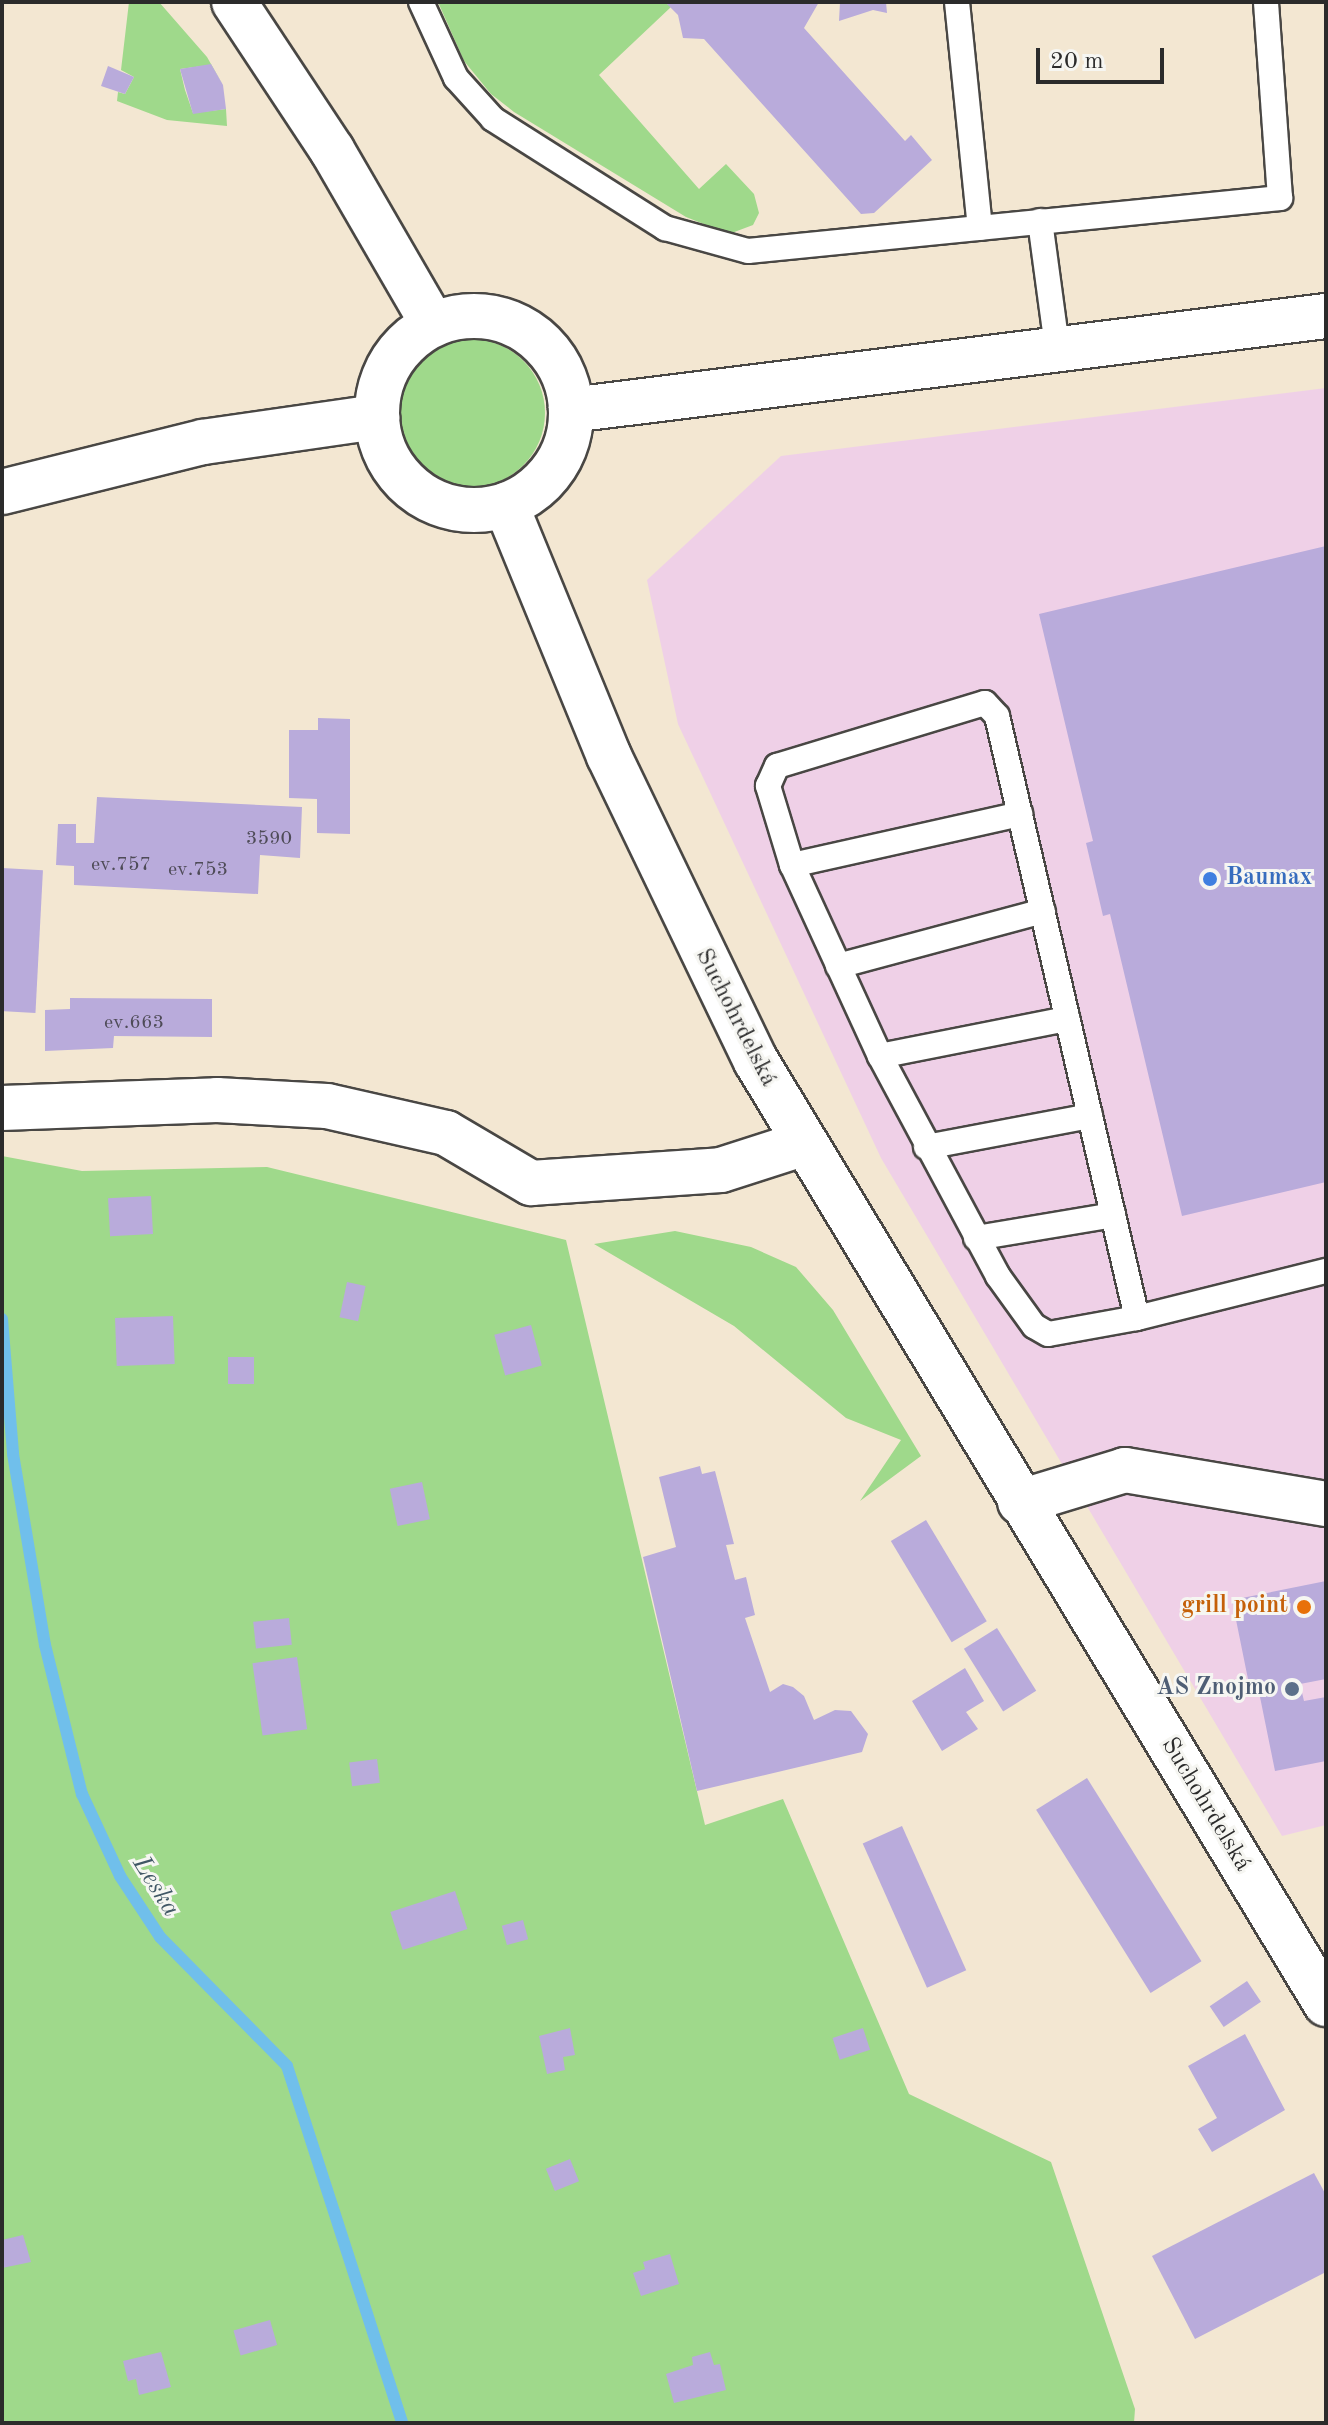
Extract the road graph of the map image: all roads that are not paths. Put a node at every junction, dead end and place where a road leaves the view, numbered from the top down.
1 (234, 2) edge
2 (421, 2) edge
3 (957, 2) edge
4 (1266, 2) edge
5 (1040, 221) junction
6 (980, 228) junction
7 (1326, 316) edge
8 (433, 324) junction
9 (1057, 347) junction
10 (571, 410) junction
11 (377, 417) junction
12 (2, 492) edge
13 (506, 505) junction
14 (1020, 814) junction
15 (792, 865) junction
16 (1043, 911) junction
17 (838, 966) junction
18 (1067, 1019) junction
19 (880, 1056) junction
20 (4, 1108) edge
21 (1090, 1116) junction
22 (802, 1144) junction
23 (926, 1147) junction
24 (1113, 1215) junction
25 (976, 1238) junction
26 (1326, 1271) edge
27 (1137, 1318) junction
28 (1020, 1502) junction
29 (1326, 1504) edge
30 (1323, 1988) edge

1 - 8 main road
2 - 6 lane
3 - 6 lane
4 - 5 lane
5 - 6 lane
5 - 9 lane
7 - 9 main road
8 - 10 main road
8 - 11 main road
9 - 10 main road
10 - 13 main road
11 - 12 main road
11 - 13 main road
13 - 22 main road, Suchohrdelská
14 - 15 lane
14 - 15 lane
14 - 16 lane
15 - 17 lane
16 - 17 lane
16 - 18 lane
17 - 19 lane
18 - 19 lane
18 - 21 lane
19 - 23 lane
20 - 22 main road
21 - 23 lane
21 - 24 lane
22 - 28 main road, Suchohrdelská
23 - 25 lane
24 - 25 lane
24 - 27 lane
25 - 27 lane
26 - 27 lane
28 - 29 main road
28 - 30 main road, Suchohrdelská

